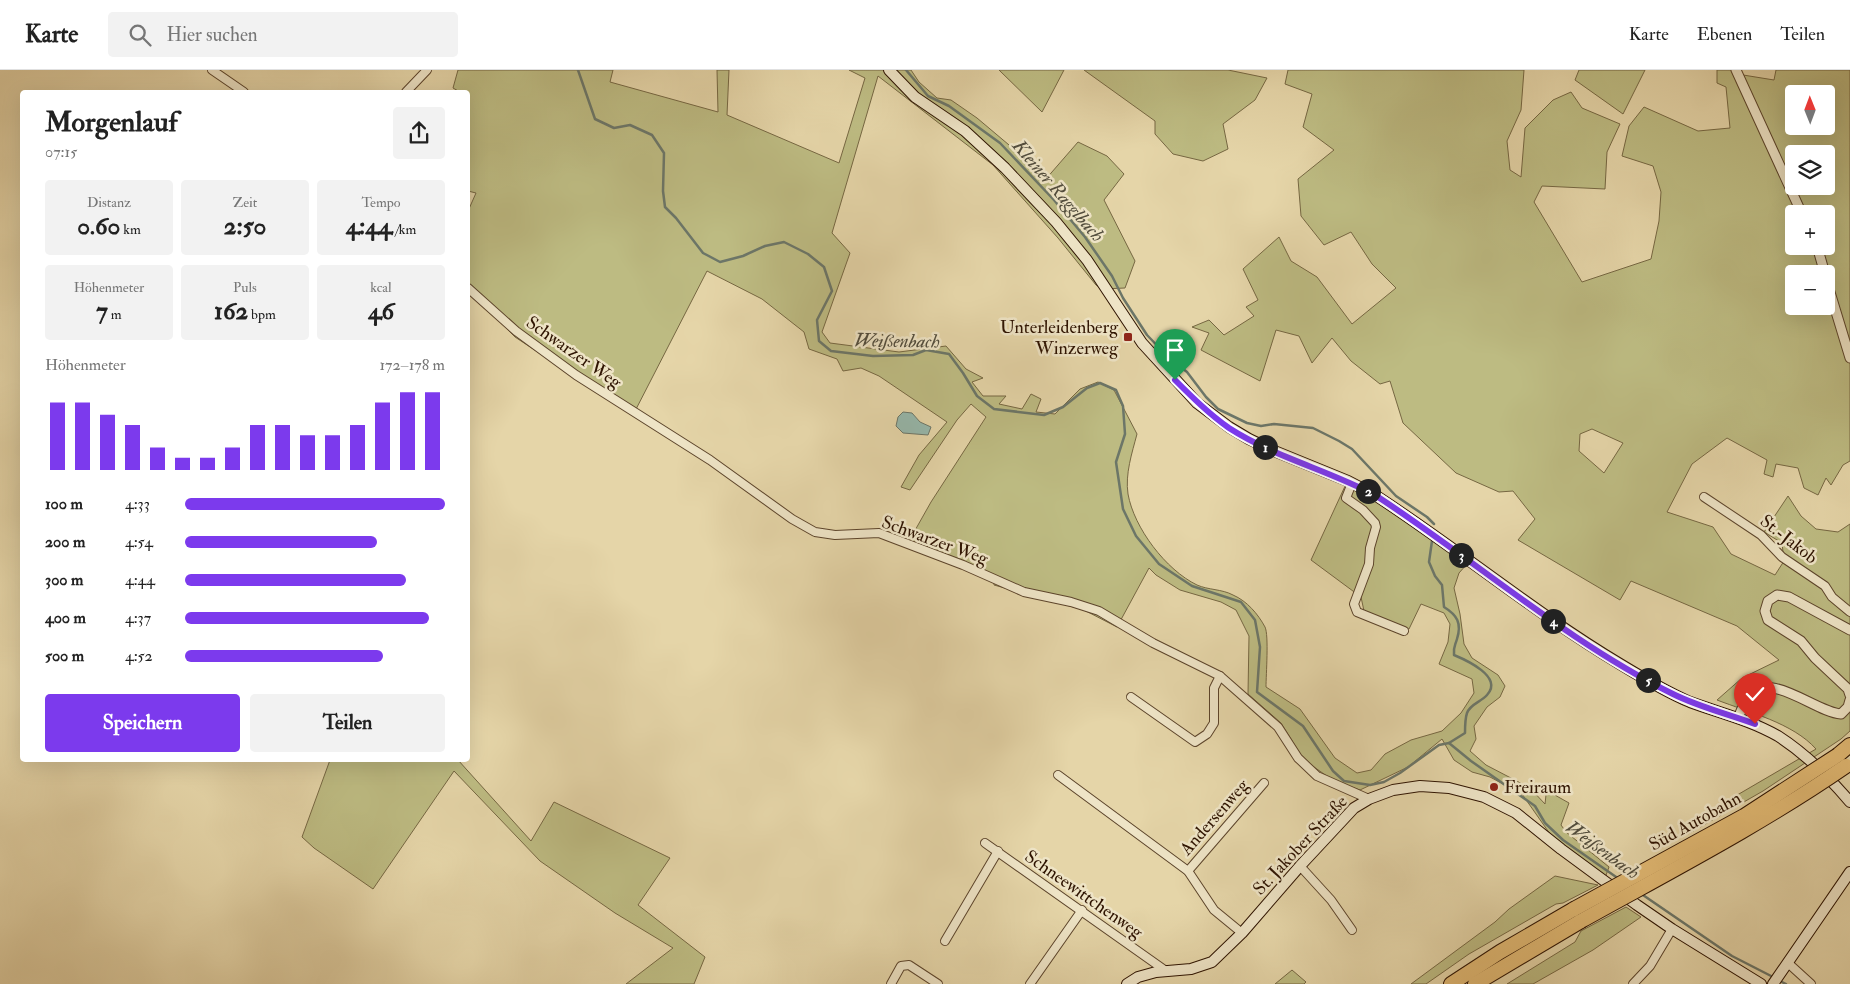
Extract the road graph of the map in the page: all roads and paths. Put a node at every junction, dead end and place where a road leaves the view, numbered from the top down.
1 (212, 70) edge
2 (427, 70) edge
3 (889, 70) edge
4 (1736, 70) edge
5 (241, 90) edge
6 (408, 90) edge
7 (1798, 205) edge
8 (470, 290) edge
9 (1835, 309) edge
10 (1850, 358) edge
11 (1352, 483) junction
12 (1704, 497) dead end
13 (1850, 612) edge
14 (1850, 630) edge
15 (1404, 631) dead end
16 (1220, 676) junction
17 (1850, 695) edge
18 (1131, 697) dead end
19 (1850, 700) edge
20 (1738, 718) junction
21 (1850, 745) edge
22 (1844, 761) edge
23 (1058, 775) dead end
24 (1264, 783) dead end
25 (1369, 798) junction
26 (1850, 802) edge
27 (985, 843) dead end
28 (998, 851) junction
29 (1300, 866) junction
30 (1188, 871) junction
31 (1850, 872) edge
32 (1082, 910) junction
33 (1578, 915) junction
34 (1672, 929) junction
35 (1352, 930) dead end
36 (1242, 933) junction
37 (945, 941) dead end
38 (1788, 963) junction
39 (1166, 971) junction
40 (1777, 979) edge
41 (891, 984) edge
42 (938, 984) edge
43 (1030, 984) edge
44 (1127, 984) edge
45 (1451, 984) edge
46 (1475, 984) edge
47 (1633, 984) edge
48 (1761, 984) edge
49 (1811, 984) edge

1 - 5 street
2 - 6 street
3 - 11 main road
4 - 7 street
8 - 16 street, Schwarzer Weg
9 - 10 street
11 - 15 street
11 - 20 main road
12 - 13 street, St.-Jakob
14 - 17 street
16 - 18 street
16 - 25 street, Schwarzer Weg
19 - 20 street
20 - 26 main road
21 - 22 highway, Süd Autobahn
22 - 33 highway, Süd Autobahn, bridge
23 - 30 street
24 - 30 street, Andersenweg
25 - 29 main road, St. Jakober Straße
25 - 34 main road, St. Jakober Straße
27 - 28 street, Schneewittchenweg
28 - 32 street, Schneewittchenweg
28 - 37 street
29 - 35 street
29 - 36 main road, St. Jakober Straße
30 - 36 street
31 - 38 main road
32 - 39 street, Schneewittchenweg
32 - 43 street
33 - 45 highway, Süd Autobahn
33 - 46 highway, Süd Autobahn
34 - 47 street
34 - 48 main road, St. Jakober Straße
36 - 39 main road, St. Jakober Straße
38 - 40 main road
38 - 49 street
39 - 44 main road, St. Jakober Straße
41 - 42 street

